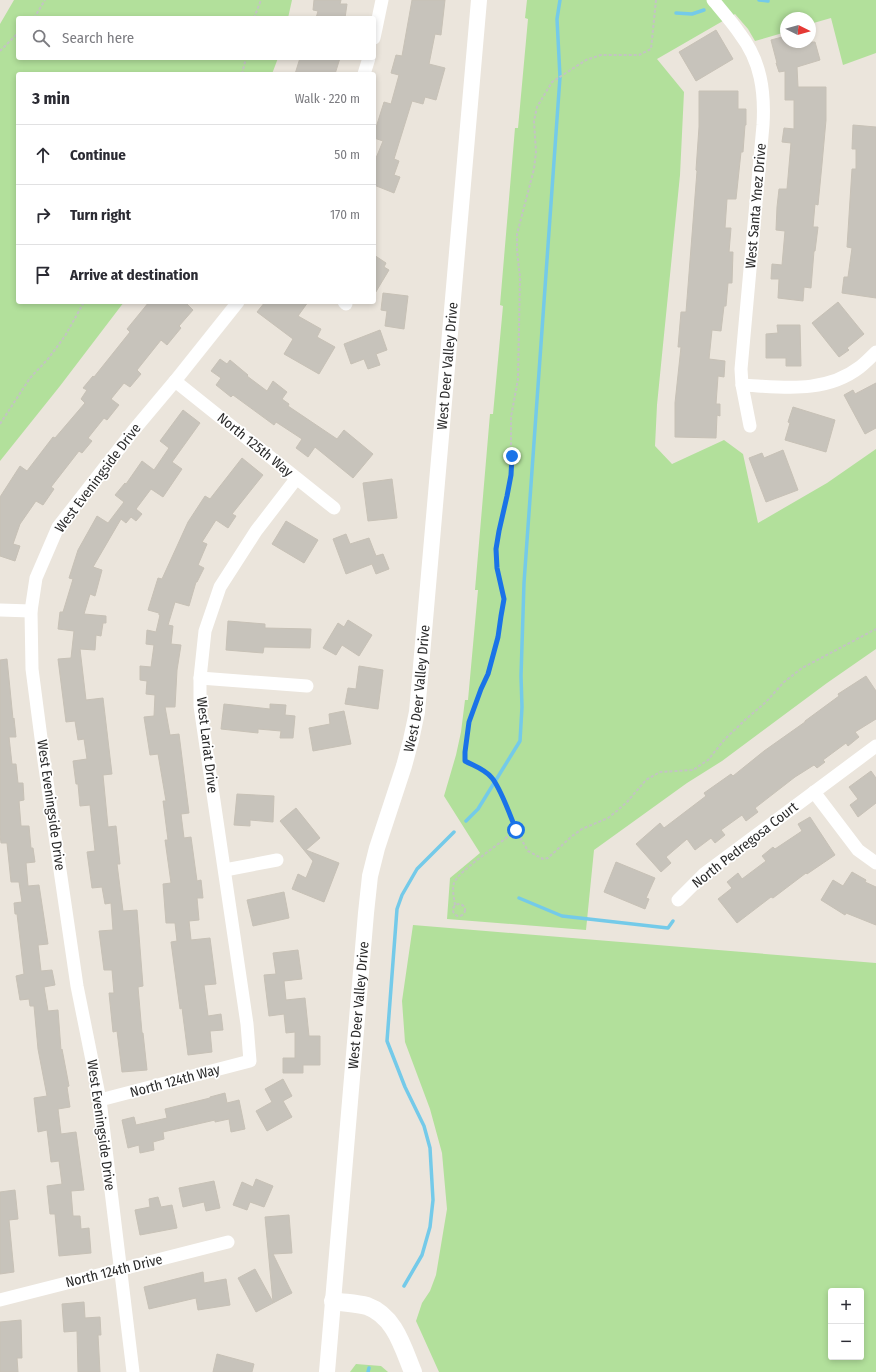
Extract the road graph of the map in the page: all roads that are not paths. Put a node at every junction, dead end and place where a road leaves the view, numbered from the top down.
1 (382, 0) edge
2 (479, 0) edge
3 (713, 0) edge
4 (376, 28) edge
5 (368, 60) edge
6 (365, 72) edge
7 (236, 304) edge
8 (876, 352) edge
9 (175, 381) junction
10 (742, 385) junction
11 (750, 426) dead end
12 (296, 478) junction
13 (334, 508) dead end
14 (0, 610) edge
15 (31, 611) junction
16 (200, 678) junction
17 (307, 686) dead end
18 (876, 746) edge
19 (814, 792) junction
20 (277, 860) dead end
21 (876, 863) edge
22 (225, 870) junction
23 (678, 900) dead end
24 (250, 1061) joint
25 (100, 1100) junction
26 (228, 1242) dead end
27 (120, 1270) junction
28 (0, 1300) edge
29 (333, 1302) junction
30 (133, 1372) edge
31 (327, 1372) edge
32 (413, 1372) edge

1 - 4 street
2 - 29 street, West Deer Valley Drive
3 - 10 street, West Santa Ynez Drive
5 - 6 street
7 - 9 street, West Eveningside Drive
8 - 10 street
9 - 12 street, North 125th Way
9 - 15 street, West Eveningside Drive
10 - 11 street, West Santa Ynez Drive
12 - 13 street, North 125th Way
12 - 16 street, West Lariat Drive
14 - 15 street
15 - 25 street, West Eveningside Drive
16 - 17 street
16 - 22 street, West Lariat Drive
18 - 19 street, North Pedregosa Court
19 - 21 street
19 - 23 street, North Pedregosa Court
20 - 22 street
22 - 24 street, West Lariat Drive
24 - 25 street, North 124th Way
25 - 27 street, West Eveningside Drive
26 - 27 street, North 124th Drive
27 - 28 street, North 124th Drive
27 - 30 street, West Eveningside Drive
29 - 31 street, West Deer Valley Drive
29 - 32 main road

